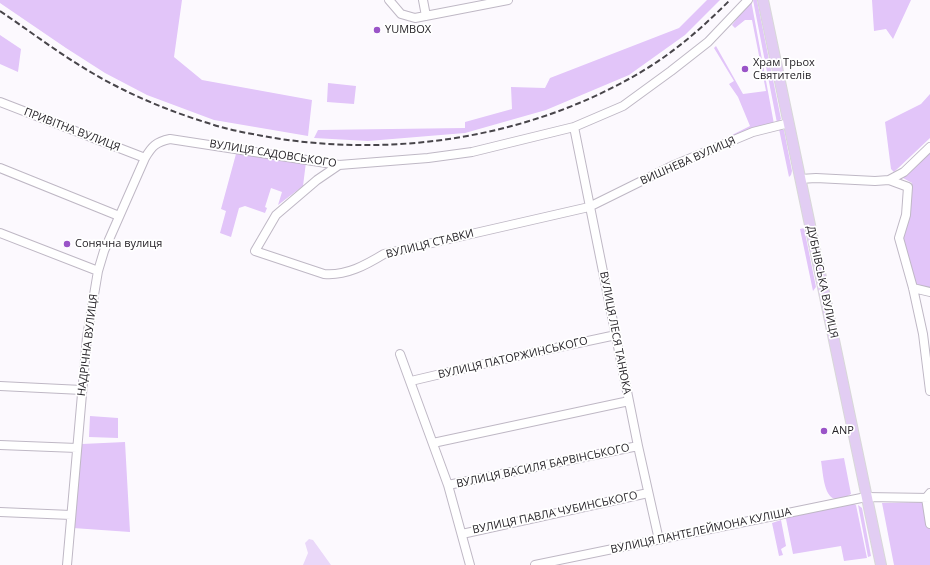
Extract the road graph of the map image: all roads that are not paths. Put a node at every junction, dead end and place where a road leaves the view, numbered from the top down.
1 (389, 0) edge
2 (423, 0) edge
3 (508, 0) edge
4 (748, 0) edge
5 (763, 0) edge
6 (489, 2) edge
7 (426, 16) junction
8 (0, 102) edge
9 (789, 123) junction
10 (574, 127) junction
11 (160, 141) joint
12 (930, 147) edge
13 (145, 158) junction
14 (339, 165) junction
15 (0, 168) edge
16 (800, 179) junction
17 (889, 180) junction
18 (589, 207) junction
19 (119, 216) junction
20 (0, 233) edge
21 (98, 270) junction
22 (913, 288) junction
23 (930, 292) edge
24 (616, 335) junction
25 (400, 354) dead end
26 (411, 381) junction
27 (0, 386) edge
28 (82, 390) junction
29 (930, 391) edge
30 (629, 401) junction
31 (433, 443) junction
32 (0, 446) edge
33 (638, 446) junction
34 (77, 448) junction
35 (448, 485) junction
36 (648, 493) junction
37 (929, 496) edge
38 (866, 497) junction
39 (0, 512) edge
40 (71, 516) junction
41 (930, 524) edge
42 (462, 534) junction
43 (659, 540) junction
44 (67, 565) edge
45 (470, 565) edge
46 (535, 565) edge
47 (881, 565) edge

1 - 7 street
2 - 7 street
3 - 6 street
4 - 10 street, ВУЛИЦЯ САДОВСЬКОГО
5 - 9 main road, ДУБНІВСЬКА ВУЛИЦЯ
6 - 7 street
8 - 13 street, ПРИВІТНА ВУЛИЦЯ
9 - 16 main road, ДУБНІВСЬКА ВУЛИЦЯ
9 - 18 street, ВИШНЕВА ВУЛИЦЯ
10 - 14 street, ВУЛИЦЯ САДОВСЬКОГО
10 - 18 street, ВУЛИЦЯ ЛЕСЯ ТАНЮКА
11 - 13 street, НАДРІЧНА ВУЛИЦЯ
11 - 14 street, ВУЛИЦЯ САДОВСЬКОГО
12 - 17 street
13 - 19 street, НАДРІЧНА ВУЛИЦЯ
14 - 18 street, ВУЛИЦЯ СТАВКИ
15 - 19 street
16 - 17 street
16 - 38 main road, ДУБНІВСЬКА ВУЛИЦЯ
17 - 22 street
18 - 24 street, ВУЛИЦЯ ЛЕСЯ ТАНЮКА
19 - 21 street, НАДРІЧНА ВУЛИЦЯ
20 - 21 street
21 - 28 street, НАДРІЧНА ВУЛИЦЯ
22 - 23 street
22 - 29 street
24 - 26 street, ВУЛИЦЯ ПАТОРЖИНСЬКОГО
24 - 30 street, ВУЛИЦЯ ЛЕСЯ ТАНЮКА
25 - 26 street
26 - 31 street
27 - 28 street
28 - 34 street, НАДРІЧНА ВУЛИЦЯ
30 - 31 street
30 - 33 street, ВУЛИЦЯ ЛЕСЯ ТАНЮКА
31 - 35 street
32 - 34 street
33 - 35 street, ВУЛИЦЯ ВАСИЛЯ БАРВІНСЬКОГО
33 - 36 street, ВУЛИЦЯ ЛЕСЯ ТАНЮКА
34 - 40 street, НАДРІЧНА ВУЛИЦЯ
35 - 42 street
36 - 42 street, ВУЛИЦЯ ПАВЛА ЧУБИНСЬКОГО
36 - 43 street, ВУЛИЦЯ ЛЕСЯ ТАНЮКА
37 - 38 street, ВУЛИЦЯ ПАНТЕЛЕЙМОНА КУЛІША
37 - 41 street
38 - 43 street, ВУЛИЦЯ ПАНТЕЛЕЙМОНА КУЛІША
38 - 47 main road, ДУБНІВСЬКА ВУЛИЦЯ
39 - 40 street
40 - 44 street, НАДРІЧНА ВУЛИЦЯ
42 - 45 street
43 - 46 street, ВУЛИЦЯ ПАНТЕЛЕЙМОНА КУЛІША

